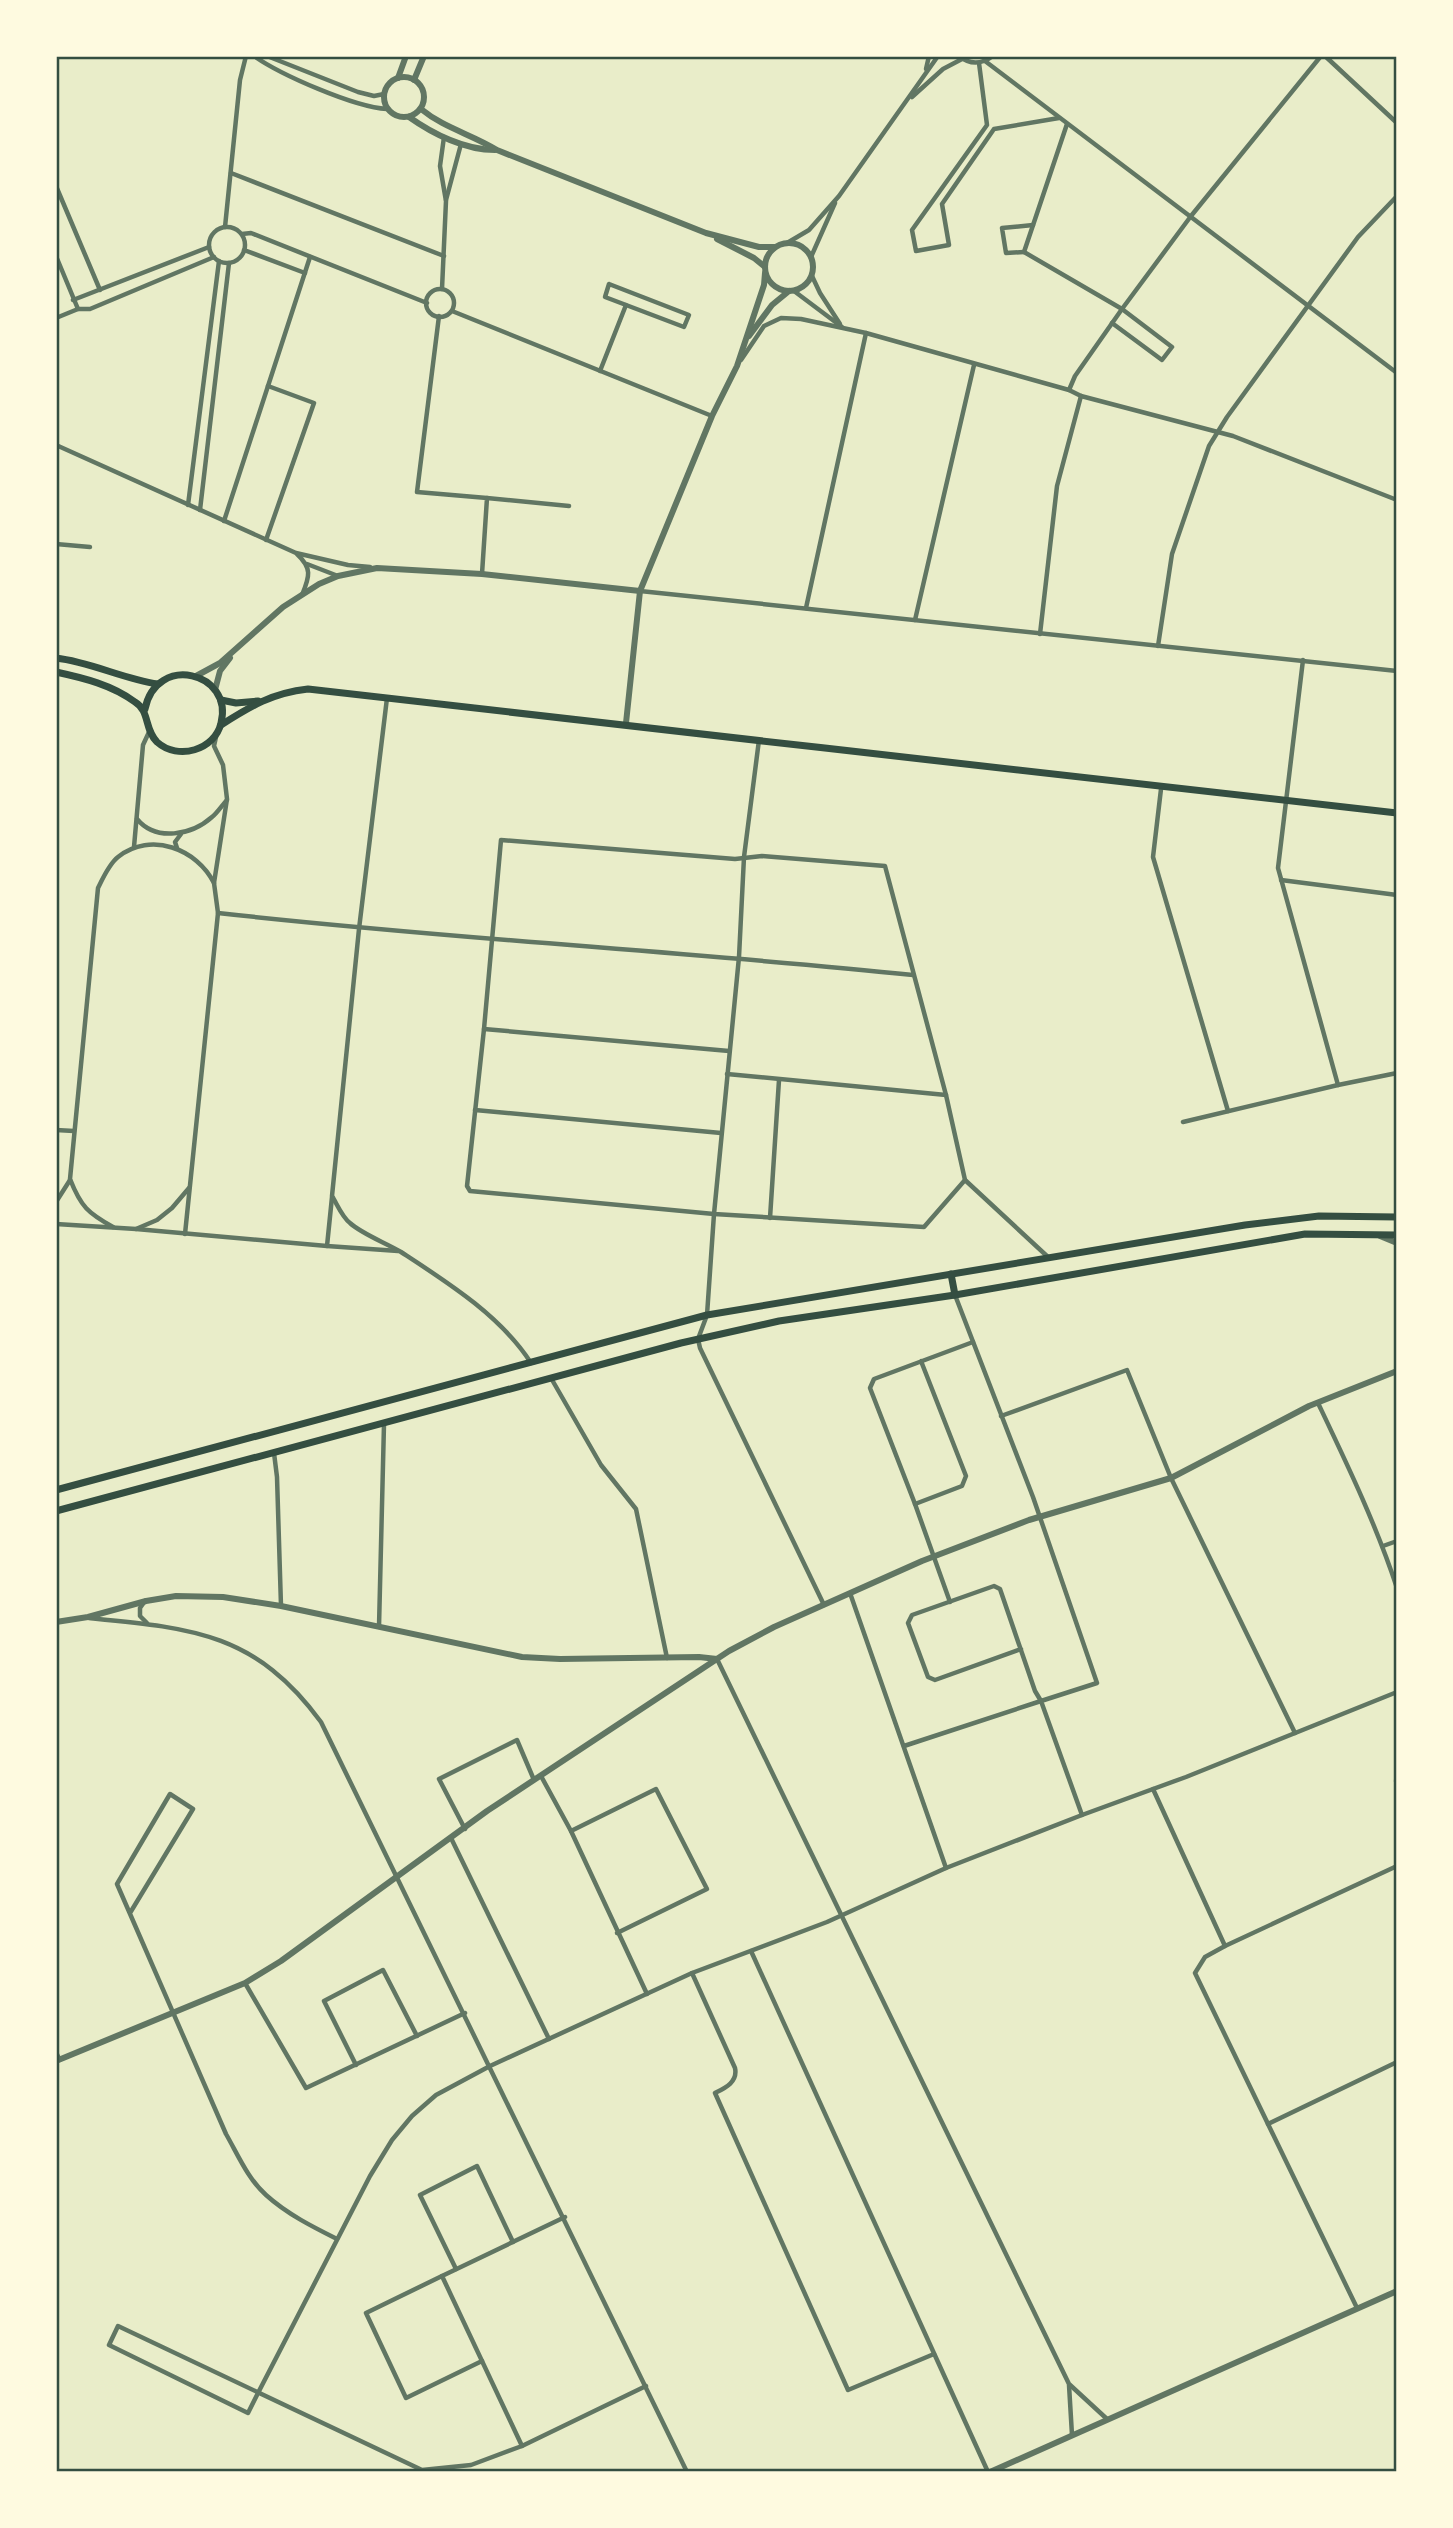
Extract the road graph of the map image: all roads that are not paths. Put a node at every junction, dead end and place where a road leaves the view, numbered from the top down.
1 (246, 56) edge
2 (254, 56) edge
3 (267, 56) edge
4 (406, 56) edge
5 (425, 56) edge
6 (929, 56) edge
7 (938, 56) edge
8 (993, 56) edge
9 (1323, 56) edge
10 (961, 57) edge
11 (982, 62) junction
12 (923, 77) junction
13 (398, 78) junction
14 (414, 80) junction
15 (384, 94) junction
16 (908, 99) junction
17 (387, 109) junction
18 (421, 109) junction
19 (408, 117) junction
20 (1059, 118) junction
21 (1397, 123) edge
22 (1067, 124) junction
23 (987, 125) junction
24 (994, 129) junction
25 (444, 137) junction
26 (461, 143) junction
27 (497, 150) junction
28 (231, 173) junction
29 (56, 186) edge
30 (839, 196) junction
31 (1397, 196) edge
32 (446, 201) junction
33 (1191, 216) junction
34 (1033, 225) junction
35 (225, 227) junction
36 (706, 233) junction
37 (242, 234) junction
38 (788, 243) junction
39 (209, 247) junction
40 (775, 247) junction
41 (244, 250) junction
42 (1024, 252) junction
43 (56, 256) edge
44 (444, 256) junction
45 (310, 257) junction
46 (811, 257) junction
47 (216, 259) junction
48 (229, 263) junction
49 (765, 270) junction
50 (305, 273) junction
51 (811, 275) junction
52 (442, 289) junction
53 (100, 290) junction
54 (791, 291) junction
55 (73, 300) junction
56 (426, 303) junction
57 (626, 305) junction
58 (1307, 306) junction
59 (78, 309) junction
60 (1122, 309) junction
61 (452, 310) junction
62 (439, 316) junction
63 (56, 318) edge
64 (1111, 323) junction
65 (842, 327) junction
66 (866, 333) junction
67 (745, 341) junction
68 (974, 365) junction
69 (737, 366) junction
70 (1396, 370) edge
71 (600, 371) junction
72 (268, 386) junction
73 (1069, 390) junction
74 (1081, 396) junction
75 (712, 416) junction
76 (1217, 431) junction
77 (56, 445) edge
78 (487, 498) junction
79 (1397, 500) edge
80 (188, 505) junction
81 (569, 506) dead end
82 (200, 510) junction
83 (223, 521) junction
84 (266, 540) junction
85 (56, 544) edge
86 (90, 547) dead end
87 (296, 553) junction
88 (306, 563) junction
89 (377, 568) junction
90 (482, 574) junction
91 (338, 576) junction
92 (640, 591) junction
93 (302, 595) junction
94 (806, 608) junction
95 (915, 620) junction
96 (1040, 634) junction
97 (1158, 646) junction
98 (238, 648) junction
99 (56, 658) edge
100 (1303, 660) junction
101 (1397, 671) edge
102 (56, 672) edge
103 (196, 676) junction
104 (158, 684) junction
105 (215, 690) junction
106 (387, 698) junction
107 (220, 700) junction
108 (259, 701) junction
109 (145, 709) junction
110 (625, 723) junction
111 (221, 725) junction
112 (149, 731) junction
113 (216, 736) junction
114 (760, 740) junction
115 (1161, 789) junction
116 (227, 799) junction
117 (1286, 802) junction
118 (1397, 813) edge
119 (137, 818) junction
120 (184, 832) junction
121 (134, 847) junction
122 (177, 848) junction
123 (744, 858) junction
124 (1281, 880) junction
125 (214, 883) junction
126 (1397, 895) edge
127 (218, 913) junction
128 (359, 929) junction
129 (492, 939) junction
130 (739, 957) junction
131 (913, 975) junction
132 (484, 1029) junction
133 (729, 1051) junction
134 (727, 1073) junction
135 (1397, 1073) edge
136 (779, 1080) junction
137 (1338, 1085) junction
138 (946, 1095) junction
139 (475, 1110) junction
140 (1228, 1111) junction
141 (1183, 1122) dead end
142 (56, 1130) edge
143 (74, 1131) junction
144 (721, 1133) junction
145 (70, 1179) junction
146 (965, 1180) junction
147 (190, 1187) junction
148 (332, 1196) junction
149 (56, 1202) edge
150 (714, 1214) junction
151 (1397, 1217) edge
152 (770, 1218) junction
153 (58, 1224) edge
154 (1245, 1225) junction
155 (113, 1227) junction
156 (136, 1229) junction
157 (185, 1234) junction
158 (1371, 1234) junction
159 (1397, 1235) edge
160 (1397, 1242) edge
161 (1248, 1243) junction
162 (327, 1246) junction
163 (399, 1251) junction
164 (1049, 1257) junction
165 (951, 1274) junction
166 (955, 1295) junction
167 (707, 1315) junction
168 (698, 1339) junction
169 (973, 1342) junction
170 (921, 1361) junction
171 (531, 1363) junction
172 (1397, 1371) edge
173 (551, 1378) junction
174 (1317, 1402) junction
175 (1000, 1416) junction
176 (384, 1424) junction
177 (274, 1453) junction
178 (1171, 1478) junction
179 (56, 1490) edge
180 (915, 1504) junction
181 (56, 1511) edge
182 (1040, 1517) junction
183 (1397, 1541) edge
184 (1383, 1546) junction
185 (935, 1557) junction
186 (1397, 1588) edge
187 (850, 1594) junction
188 (146, 1601) junction
189 (950, 1602) junction
190 (824, 1605) junction
191 (281, 1606) junction
192 (89, 1617) junction
193 (56, 1622) edge
194 (148, 1624) junction
195 (379, 1627) junction
196 (1021, 1649) junction
197 (667, 1658) junction
198 (717, 1659) junction
199 (1397, 1692) edge
200 (1041, 1701) junction
201 (1295, 1733) junction
202 (904, 1746) junction
203 (541, 1776) junction
204 (534, 1781) junction
205 (1153, 1789) junction
206 (1082, 1815) junction
207 (465, 1829) junction
208 (571, 1831) junction
209 (451, 1838) junction
210 (1397, 1866) edge
211 (946, 1868) junction
212 (396, 1875) junction
213 (130, 1913) junction
214 (842, 1915) junction
215 (617, 1933) junction
216 (1225, 1945) junction
217 (751, 1951) junction
218 (692, 1973) junction
219 (245, 1983) junction
220 (647, 1994) junction
221 (174, 2012) junction
222 (465, 2013) junction
223 (416, 2036) junction
224 (549, 2039) junction
225 (56, 2052) edge
226 (57, 2060) edge
227 (1397, 2062) edge
228 (356, 2065) junction
229 (490, 2066) junction
230 (1268, 2124) junction
231 (565, 2217) junction
232 (337, 2239) junction
233 (513, 2242) junction
234 (456, 2269) junction
235 (442, 2276) junction
236 (1397, 2291) edge
237 (1357, 2308) junction
238 (934, 2354) junction
239 (482, 2361) junction
240 (1069, 2384) junction
241 (646, 2386) junction
242 (258, 2393) junction
243 (1107, 2419) junction
244 (1072, 2435) junction
245 (522, 2446) junction
246 (687, 2472) edge
247 (989, 2472) edge

1 - 28 street
2 - 17 street
3 - 15 street
4 - 13 street
5 - 14 street
6 - 12 street
7 - 12 street
8 - 11 street
9 - 21 street
9 - 33 street
10 - 11 street
10 - 16 street
11 - 20 street
11 - 23 street
12 - 16 street
13 - 14 street
13 - 15 street
14 - 18 street
15 - 17 street
16 - 30 street
17 - 19 street
18 - 19 street
18 - 27 street
19 - 25 street
20 - 22 street
20 - 24 street
22 - 33 street
22 - 34 street
23 - 24 street
23 - 24 street
25 - 26 street
25 - 32 street
26 - 27 street
26 - 32 street
27 - 36 street
28 - 35 street
28 - 44 street
29 - 53 street
30 - 38 street
30 - 46 street
31 - 58 street
32 - 44 street
33 - 58 street
33 - 60 street
34 - 42 street
34 - 42 street
35 - 37 street
35 - 39 street
36 - 40 street
36 - 49 street
37 - 41 street
37 - 45 street
38 - 40 street
38 - 46 street
39 - 47 street
39 - 53 street
40 - 49 street
41 - 48 street
41 - 50 street
42 - 60 street
43 - 55 street
44 - 52 street
45 - 50 street
45 - 56 street
46 - 51 street
47 - 48 street
47 - 59 street
47 - 80 street
48 - 82 street
49 - 54 street
49 - 67 street
50 - 72 street
51 - 54 street
51 - 65 street
52 - 56 street
52 - 61 street
53 - 55 street
54 - 65 street
54 - 67 street
55 - 59 street
56 - 62 street
57 - 57 street
57 - 71 street
58 - 70 street
58 - 76 street
59 - 63 street
60 - 64 street
60 - 64 street
61 - 62 street
61 - 71 street
62 - 78 street
64 - 73 street
65 - 66 street
65 - 69 street
66 - 68 street
66 - 94 street
67 - 69 street
68 - 73 street
68 - 95 street
69 - 75 street
71 - 75 street
72 - 83 street
72 - 84 street
73 - 74 street
74 - 76 street
74 - 96 street
75 - 92 street
76 - 79 street
76 - 97 street
77 - 80 street
78 - 81 street
78 - 90 street
80 - 82 street
82 - 83 street
83 - 84 street
84 - 87 street
85 - 86 street
87 - 88 street
87 - 89 street
88 - 91 street
88 - 93 street
89 - 90 street
89 - 91 street
90 - 92 street
91 - 93 street
92 - 94 street
92 - 110 street
93 - 98 street
94 - 95 street
95 - 96 street
96 - 97 street
97 - 100 street
98 - 103 street
98 - 105 street
99 - 104 main road
100 - 101 street
100 - 117 street
102 - 109 main road
103 - 104 main road
103 - 105 main road
104 - 109 main road
105 - 107 main road
106 - 108 main road
106 - 110 main road
106 - 128 street
107 - 108 main road
107 - 111 main road
108 - 111 main road
109 - 112 main road
110 - 114 main road
111 - 113 main road
112 - 113 main road
112 - 119 street
113 - 116 street
114 - 115 main road
114 - 123 street
115 - 117 main road
115 - 140 street
116 - 120 street
116 - 125 street
117 - 118 main road
117 - 124 street
119 - 120 street
119 - 121 street
120 - 122 street
121 - 122 street
121 - 143 street
122 - 125 street
123 - 129 street
123 - 130 street
123 - 131 street
124 - 126 street
124 - 137 street
125 - 127 street
127 - 128 street
127 - 147 street
128 - 129 street
128 - 148 street
129 - 130 street
129 - 132 street
130 - 131 street
130 - 133 street
131 - 138 street
132 - 133 street
132 - 139 street
133 - 134 street
134 - 136 street
134 - 144 street
135 - 137 street
136 - 138 street
136 - 152 street
137 - 140 street
138 - 146 street
139 - 144 street
139 - 150 street
140 - 141 street
142 - 143 street
143 - 145 street
144 - 150 street
145 - 149 street
145 - 155 street
146 - 152 street
146 - 164 street
147 - 156 street
147 - 157 street
148 - 162 street
148 - 163 street
150 - 152 street
150 - 167 street
151 - 154 main road
153 - 155 street
154 - 161 main road
154 - 164 main road
155 - 156 street
156 - 157 street
157 - 162 street
158 - 159 main road
158 - 160 street
158 - 161 main road
161 - 166 main road
162 - 163 street
163 - 171 street
164 - 165 main road
165 - 166 main road
165 - 167 main road
166 - 168 main road
166 - 169 street
167 - 168 street
167 - 171 main road
168 - 173 main road
168 - 190 street
169 - 170 street
169 - 175 street
170 - 180 street
170 - 180 street
171 - 179 main road
172 - 174 street
173 - 176 main road
173 - 197 street
174 - 178 street
174 - 184 street
175 - 178 street
175 - 182 street
176 - 177 main road
176 - 195 street
177 - 181 main road
177 - 191 street
178 - 182 street
178 - 201 street
180 - 185 street
182 - 185 street
182 - 200 street
183 - 184 street
184 - 186 street
185 - 187 street
185 - 189 street
187 - 190 street
187 - 202 street
188 - 191 street
188 - 192 street
188 - 194 street
189 - 196 street
189 - 196 street
190 - 198 street
191 - 195 street
192 - 193 street
192 - 194 street
194 - 212 street
195 - 197 street
196 - 200 street
197 - 198 street
198 - 203 street
198 - 214 street
199 - 201 street
200 - 202 street
200 - 206 street
201 - 205 street
202 - 211 street
203 - 204 street
203 - 208 street
204 - 207 street
204 - 207 street
205 - 206 street
205 - 216 street
206 - 211 street
207 - 209 street
208 - 215 street
208 - 215 street
209 - 212 street
209 - 224 street
210 - 216 street
211 - 214 street
212 - 219 street
212 - 222 street
213 - 213 street
213 - 221 street
214 - 217 street
214 - 240 street
215 - 220 street
216 - 230 street
217 - 218 street
217 - 238 street
218 - 220 street
218 - 238 street
219 - 221 street
219 - 228 street
220 - 224 street
221 - 226 street
221 - 232 street
222 - 223 street
222 - 229 street
223 - 228 street
223 - 228 street
224 - 229 street
225 - 226 street
227 - 230 street
229 - 231 street
229 - 232 street
230 - 237 street
231 - 233 street
231 - 241 street
232 - 242 street
233 - 234 street
233 - 234 street
234 - 235 street
235 - 239 street
235 - 239 street
236 - 237 street
237 - 243 street
238 - 247 street
239 - 245 street
240 - 243 street
240 - 244 street
241 - 245 street
241 - 246 street
242 - 242 street
242 - 245 street
243 - 244 street
244 - 247 street

